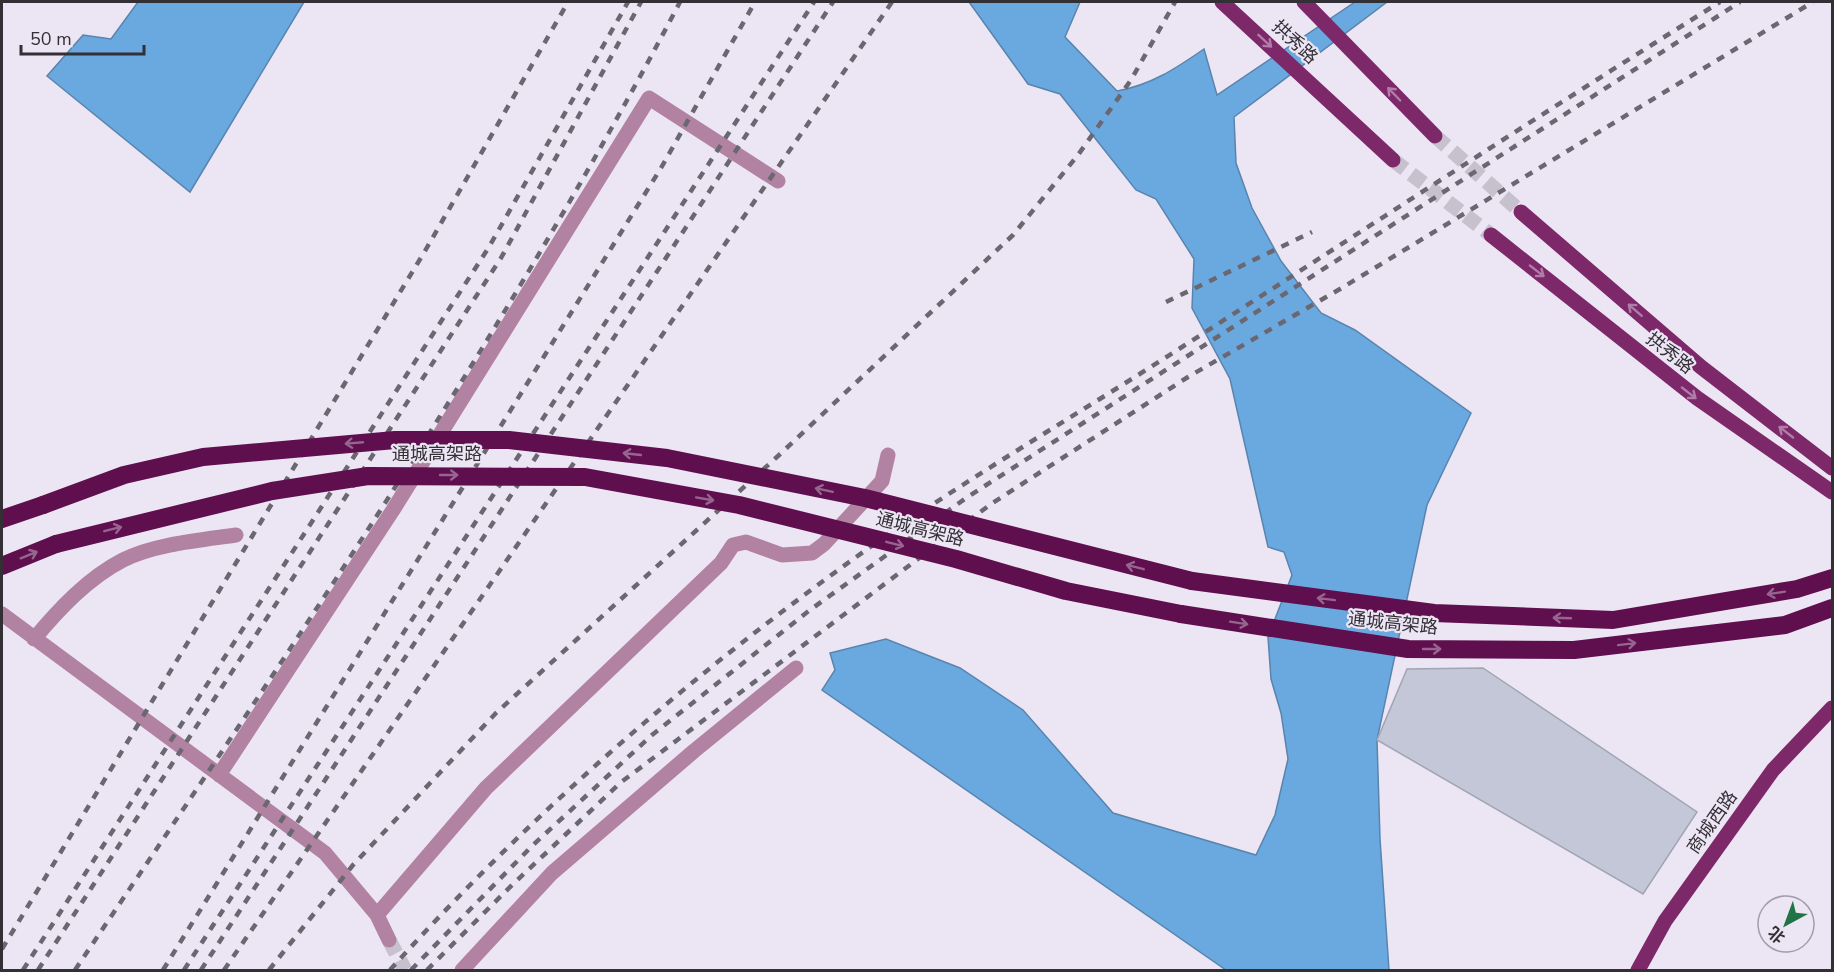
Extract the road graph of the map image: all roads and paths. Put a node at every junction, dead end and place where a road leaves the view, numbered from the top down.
1 (1222, 2) edge
2 (1304, 2) edge
3 (1435, 136) tunnel mouth
4 (1393, 160) tunnel mouth
5 (778, 181) dead end
6 (1521, 212) tunnel mouth
7 (1491, 235) tunnel mouth
8 (888, 455) dead end
9 (1833, 468) edge
10 (1833, 492) edge
11 (2, 519) edge
12 (236, 534) dead end
13 (2, 566) edge
14 (1833, 578) edge
15 (1833, 608) edge
16 (2, 614) edge
17 (34, 639) junction
18 (796, 668) dead end
19 (1833, 708) edge
20 (219, 775) junction
21 (377, 915) junction
22 (389, 940) tunnel mouth
23 (462, 970) edge
24 (1638, 970) edge

1 -> 4 main road, 拱秀路
3 -> 2 main road, 拱秀路
5 - 20 street
9 -> 6 main road, 拱秀路
7 -> 10 main road, 拱秀路
8 - 21 street
14 -> 11 highway, 通城高架路, bridge
12 - 17 street
13 -> 15 highway, 通城高架路, bridge
16 - 17 street
17 - 20 street
18 - 23 street
19 - 24 main road, 商城西路
20 - 21 street
21 - 22 street

